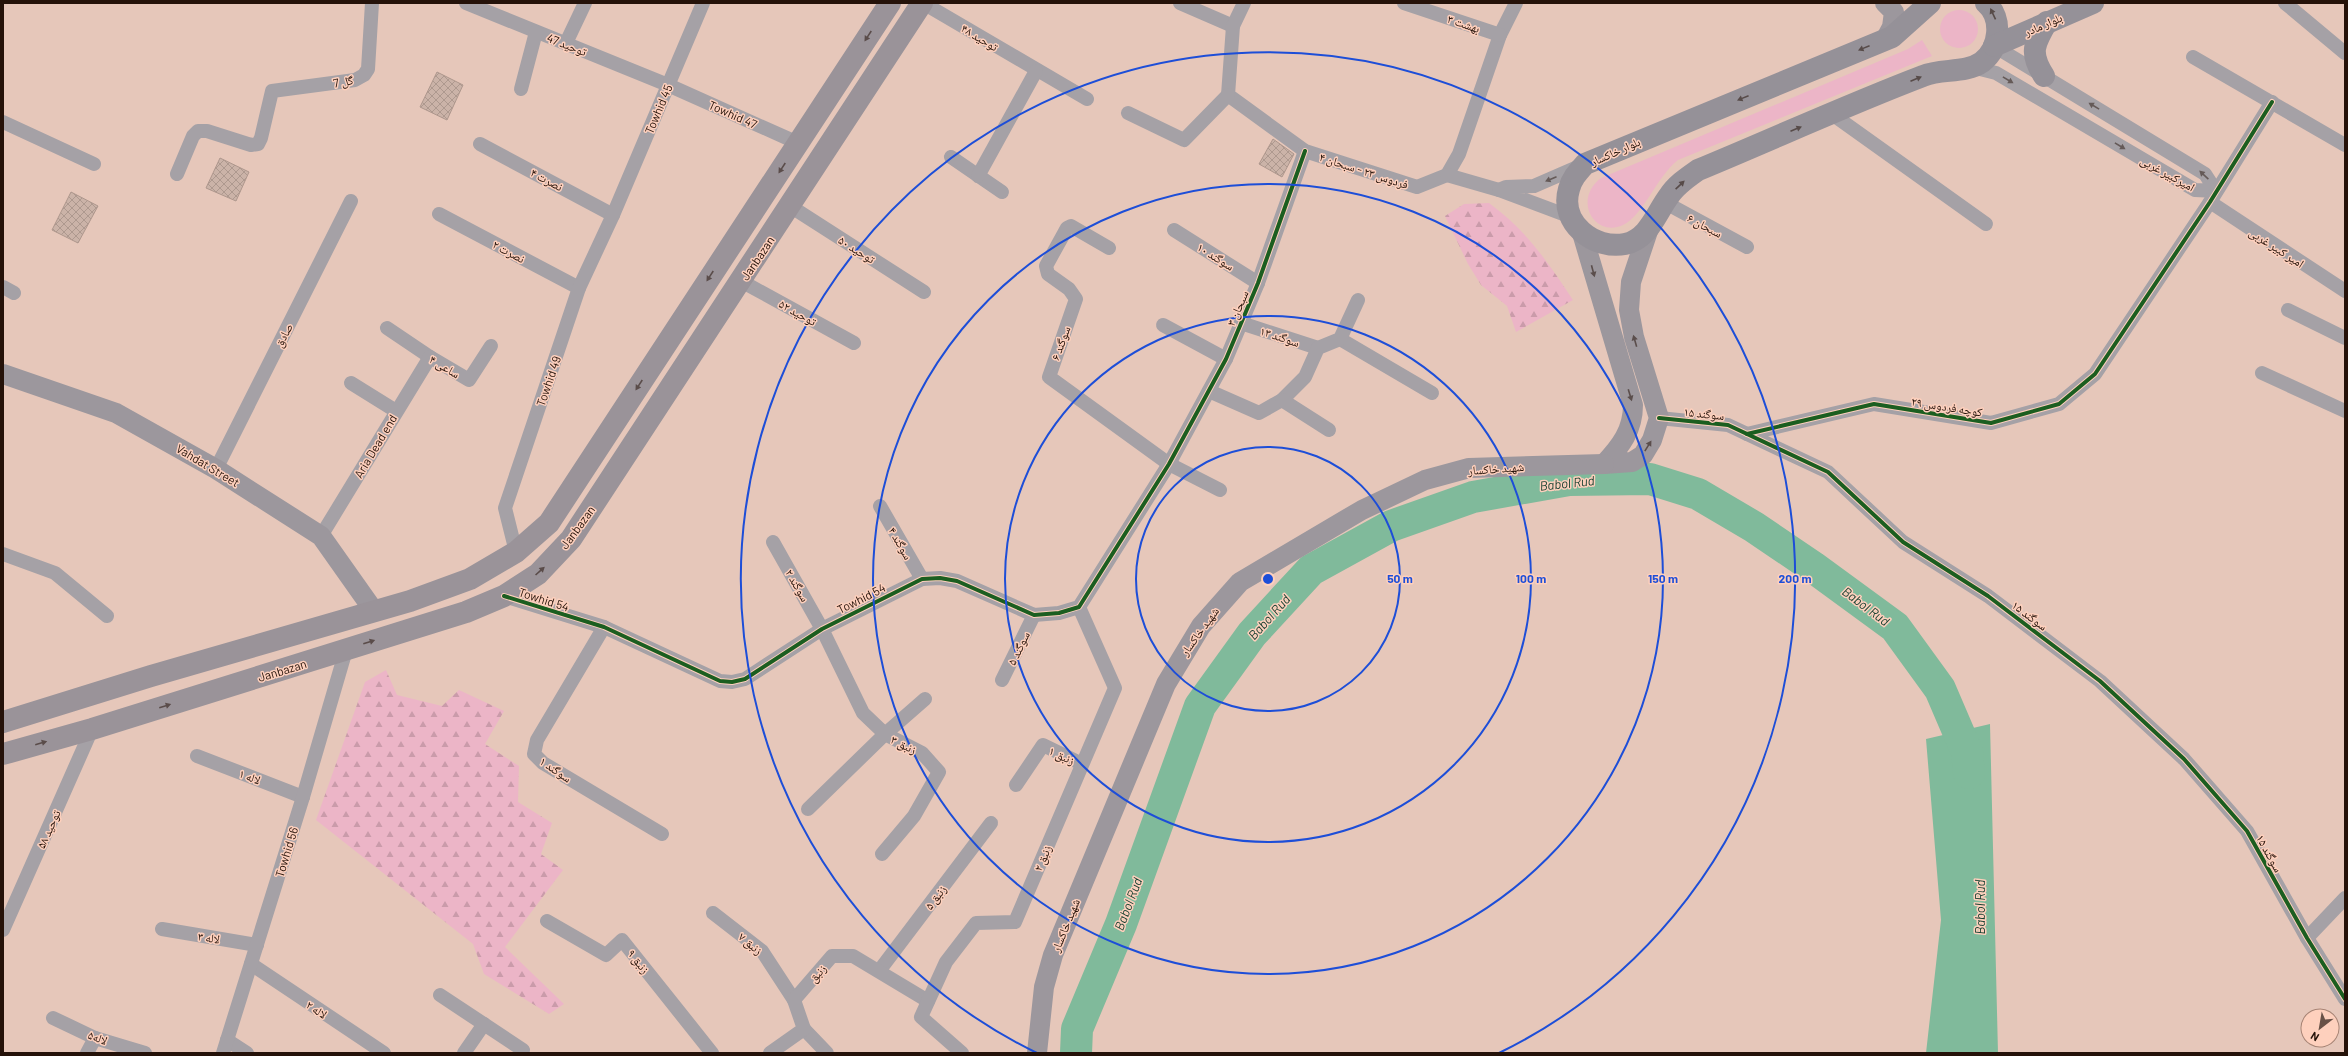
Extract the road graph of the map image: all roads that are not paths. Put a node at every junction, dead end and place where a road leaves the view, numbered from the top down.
1 (372, 3) edge
2 (466, 3) edge
3 (585, 3) edge
4 (703, 3) edge
5 (890, 3) edge
6 (922, 3) edge
7 (1180, 3) edge
8 (1244, 3) edge
9 (1404, 3) edge
10 (1516, 3) edge
11 (1885, 3) edge
12 (1930, 3) edge
13 (1986, 3) edge
14 (2093, 3) edge
15 (2285, 3) edge
16 (2047, 22) junction
17 (1233, 26) junction
18 (536, 32) junction
19 (1500, 35) junction
20 (1885, 40) junction
21 (566, 43) junction
22 (1994, 46) junction
23 (2345, 53) edge
24 (2192, 57) dead end
25 (1965, 68) junction
26 (1036, 71) junction
27 (2044, 76) junction
28 (668, 85) junction
29 (521, 89) dead end
30 (1228, 96) junction
31 (1087, 99) dead end
32 (2272, 102) junction
33 (1128, 113) dead end
34 (1832, 114) junction
35 (3, 122) edge
36 (798, 143) junction
37 (480, 144) dead end
38 (2345, 145) edge
39 (1305, 151) junction
40 (951, 157) dead end
41 (1586, 163) junction
42 (94, 164) dead end
43 (176, 174) dead end
44 (978, 176) junction
45 (1447, 176) junction
46 (1499, 190) junction
47 (1002, 192) dead end
48 (2213, 197) junction
49 (350, 201) dead end
50 (1664, 202) junction
51 (790, 206) junction
52 (439, 214) dead end
53 (613, 215) junction
54 (1986, 224) dead end
55 (1577, 225) junction
56 (1649, 228) junction
57 (1174, 230) dead end
58 (1746, 247) dead end
59 (1109, 248) dead end
60 (741, 281) junction
61 (1258, 283) junction
62 (579, 288) junction
63 (2345, 291) edge
64 (924, 292) dead end
65 (1358, 300) dead end
66 (2288, 310) dead end
67 (1241, 323) junction
68 (1163, 325) dead end
69 (387, 328) dead end
70 (2345, 338) edge
71 (1340, 339) junction
72 (854, 343) dead end
73 (491, 346) dead end
74 (1318, 348) junction
75 (430, 357) junction
76 (1226, 359) junction
77 (2262, 373) dead end
78 (3, 374) edge
79 (351, 383) dead end
80 (1209, 391) junction
81 (1432, 393) dead end
82 (1282, 400) junction
83 (396, 411) junction
84 (2345, 411) edge
85 (1659, 418) junction
86 (1329, 430) dead end
87 (1747, 434) junction
88 (1169, 464) junction
89 (1604, 464) junction
90 (216, 469) junction
91 (1220, 490) dead end
92 (880, 506) dead end
93 (321, 536) junction
94 (773, 542) dead end
95 (516, 552) junction
96 (3, 554) edge
97 (922, 579) junction
98 (504, 596) junction
99 (1079, 607) junction
100 (374, 611) junction
101 (107, 616) dead end
102 (1034, 616) junction
103 (604, 627) junction
104 (822, 629) junction
105 (346, 650) junction
106 (1002, 680) dead end
107 (925, 699) dead end
108 (3, 722) edge
109 (92, 729) junction
110 (884, 734) junction
111 (3, 754) edge
112 (197, 756) dead end
113 (1082, 764) junction
114 (1016, 785) dead end
115 (303, 797) junction
116 (808, 810) dead end
117 (992, 823) dead end
118 (662, 834) dead end
119 (882, 854) dead end
120 (2345, 898) edge
121 (712, 913) dead end
122 (547, 921) dead end
123 (162, 929) dead end
124 (3, 930) edge
125 (2307, 938) junction
126 (257, 945) junction
127 (251, 964) junction
128 (879, 971) junction
129 (440, 995) dead end
130 (2345, 999) edge
131 (794, 1000) junction
132 (928, 1001) junction
133 (53, 1018) dead end
134 (484, 1024) junction
135 (804, 1029) junction
136 (95, 1038) junction
137 (225, 1046) edge
138 (523, 1050) dead end
139 (87, 1053) edge
140 (145, 1053) edge
141 (247, 1053) edge
142 (384, 1053) edge
143 (464, 1053) edge
144 (712, 1053) edge
145 (770, 1053) edge
146 (827, 1053) edge
147 (962, 1053) edge
148 (1037, 1053) edge

1 - 43 street, گل 7
2 - 18 street, توحید 47
3 - 21 street
4 - 28 street, Towhid 45
5 -> 36 highway
6 - 26 street, توحید ۴۸
6 - 51 highway, Janbazan
7 - 17 street
8 - 17 street
9 - 19 street, بهشت ۳
10 - 19 street
11 - 20 main road
12 - 20 main road, بلوار خاکسار
22 -> 13 main road
14 - 16 main road, بلوار مادر
15 - 23 street
16 - 22 main road, بلوار مادر
16 - 27 main road
17 - 30 street
18 - 21 street, توحید 47
18 - 29 street
19 - 45 street
20 -> 41 main road, بلوار خاکسار
21 - 28 street, توحید 47
22 - 25 main road
22 - 27 street, امیرکبیر غربی
24 - 32 street
34 -> 25 main road
25 -> 48 street, امیرکبیر غربی
26 - 31 street, توحید ۴۸
26 - 44 street
48 -> 27 street, امیرکبیر غربی
28 - 36 street, Towhid 47
28 - 53 street, Towhid 45
30 - 33 street
30 - 39 street, فردوس ۲۳ - سبحان ۴
32 - 38 street
32 - 48 street, کوچه فردوس ۲۹
50 -> 34 main road
34 - 54 street
35 - 42 street
36 -> 95 highway
37 - 53 street, نصرت ۴
39 - 45 street, فردوس ۲۳ - سبحان ۴
39 - 61 street, سبحان ۳
40 - 44 street
41 -> 46 street
41 - 55 main road, بلوار خاکسار
44 - 47 street
45 - 46 street
46 - 55 street
48 - 63 street, امیر کبیر غربی
48 - 87 street, کوچه فردوس ۲۹
49 - 90 street, صادق
50 - 56 main road
50 - 58 street, سبحان ۶
51 - 60 highway, Janbazan
51 - 64 street, توحید ۵۰
52 - 62 street, نصرت ۲
53 - 62 street, Towhid 49
55 - 56 main road
55 -> 89 main road
85 -> 56 main road
57 - 61 street, سوگند ۱۰
59 - 88 street, سوگند ۶
60 - 72 street, توحید ۵۲
98 -> 60 highway, Janbazan
61 - 67 street, سبحان ۳
62 - 95 street, Towhid 49
65 - 71 street
66 - 70 street
67 - 74 street, سوگند ۱۳
67 - 76 street, سبحان ۳
68 - 76 street
69 - 75 street, ساعی ۴
71 - 74 street
71 - 81 street
73 - 75 street, ساعی ۴
74 - 82 street
75 - 83 street, Aria Dead end
76 - 80 street, سبحان ۳
77 - 84 street
78 - 90 main road, Vahdat Street
79 - 83 street
80 - 82 street
80 - 88 street, سبحان ۳
82 - 86 street
83 - 93 street, Aria Dead end
85 - 87 street, سوگند ۱۵
89 -> 85 main road, شهید خاکسار
87 - 125 street, سوگند ۱۵
88 - 91 street
88 - 99 street
89 - 148 main road, شهید خاکسار
90 - 93 main road, Vahdat Street
92 - 97 street, سوگند ۴
93 - 100 main road, Vahdat Street
94 - 104 street, سوگند ۲
95 - 100 highway
96 - 101 street
97 - 102 street, Towhid 54
97 - 104 street, Towhid 54
98 - 103 street, Towhid 54
105 -> 98 highway, Janbazan
99 - 102 street
99 - 113 street, زنبق ۲
100 - 108 highway
102 - 106 street, سوگند ۵
103 - 104 street, Towhid 54
103 - 118 street, سوگند ۱
104 - 110 street, زنبق ۳
109 -> 105 highway, Janbazan
105 - 115 street, Towhid 56
107 - 110 street
111 -> 109 highway, Janbazan
109 - 124 street, توحید ۵۸
110 - 116 street
110 - 119 street, زنبق ۳
112 - 115 street, لاله ۱
113 - 114 street, زنبق ۱
113 - 132 street, زنبق ۲
115 - 126 street, Towhid 56
117 - 128 street, زنبق ۵
120 - 125 street
121 - 131 street, زنبق ۷
122 - 144 street, زنبق ۹
123 - 126 street, لاله ۳
125 - 130 street, سوگند ۱۵
126 - 127 street, Towhid 56
127 - 137 street, Towhid 56
127 - 142 street, لاله ۲
128 - 131 street, زنبق
128 - 132 street, زنبق
129 - 134 street
131 - 135 street
132 - 147 street, زنبق ۲
133 - 136 street, لاله۵
134 - 138 street
134 - 143 street
135 - 145 street
135 - 146 street
136 - 139 street
136 - 140 street, لاله۵
137 - 141 street

